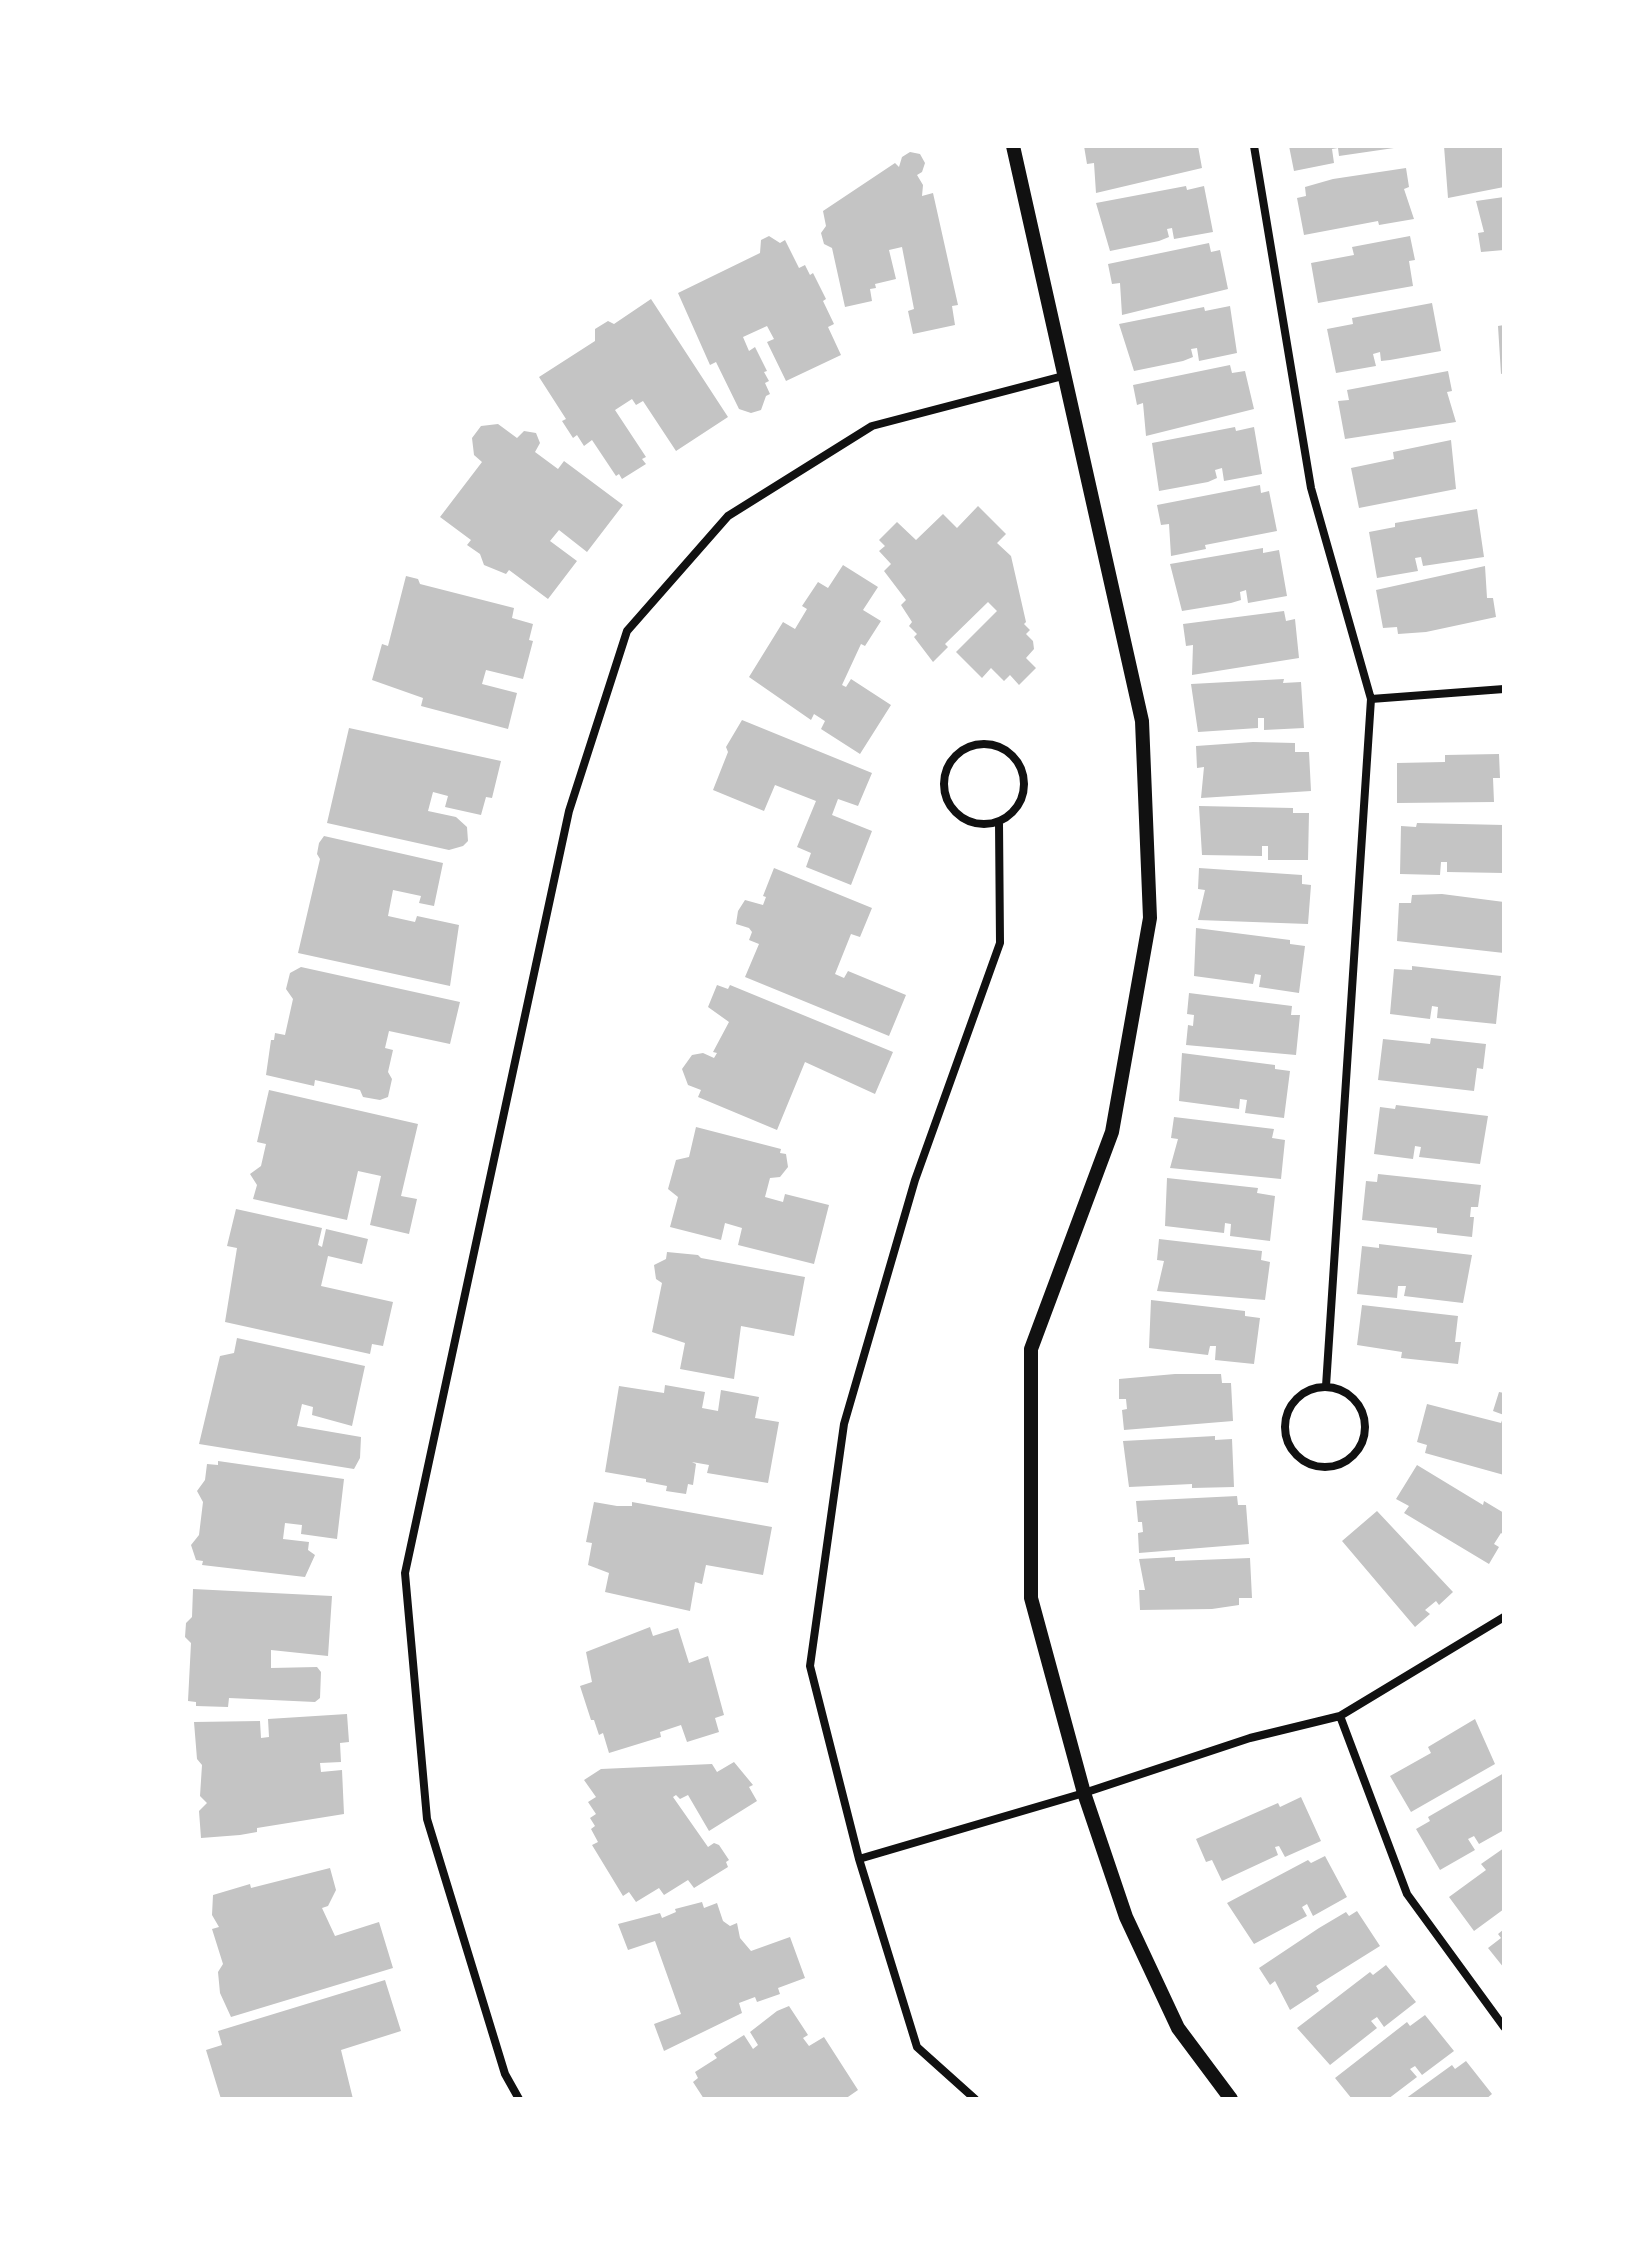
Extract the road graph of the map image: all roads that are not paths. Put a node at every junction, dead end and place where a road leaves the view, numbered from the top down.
1 (1013, 146) edge
2 (1254, 146) edge
3 (1063, 376) junction
4 (1504, 689) edge
5 (1371, 699) junction
6 (999, 822) junction
7 (1326, 1386) junction
8 (1504, 1617) edge
9 (1340, 1716) junction
10 (1084, 1793) junction
11 (859, 1859) junction
12 (1504, 2027) edge
13 (519, 2099) edge
14 (975, 2099) edge
15 (1231, 2099) edge

1 - 3 street
2 - 5 street
3 - 10 street
3 - 13 street
4 - 5 street
5 - 7 street
6 - 6 street
6 - 11 street
7 - 7 street
8 - 9 street
9 - 10 street
9 - 12 street
10 - 11 street
10 - 15 street
11 - 14 street

